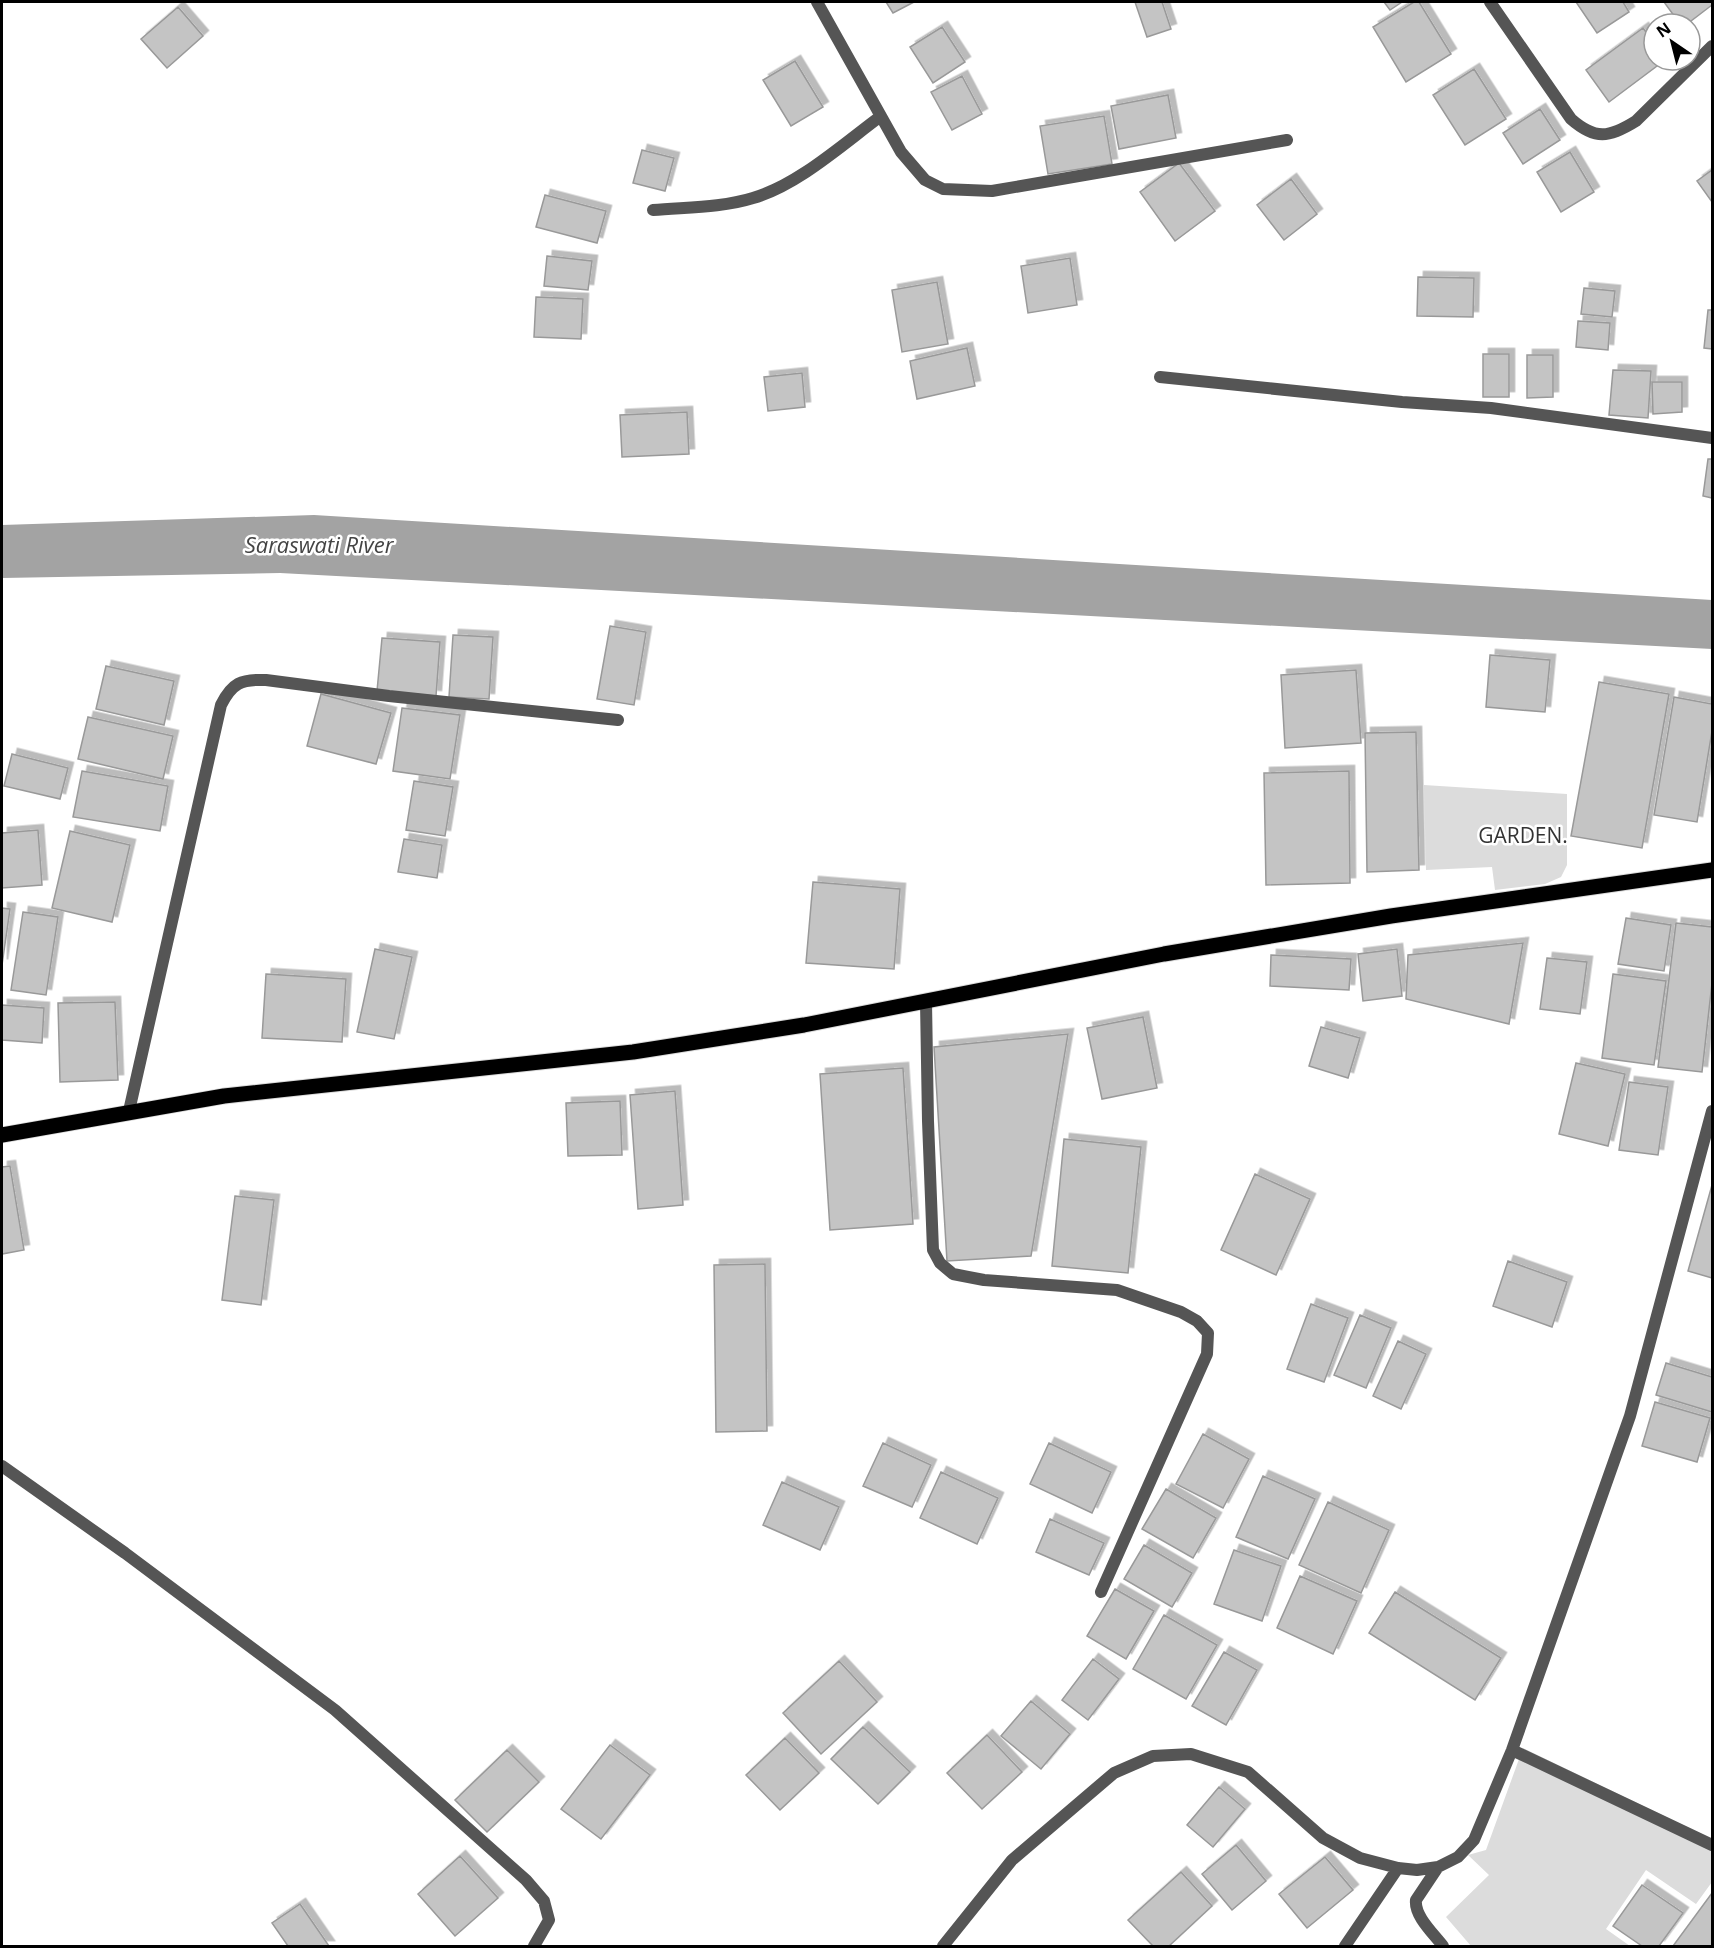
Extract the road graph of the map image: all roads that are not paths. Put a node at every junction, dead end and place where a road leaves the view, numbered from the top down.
1 (817, 2) edge
2 (1490, 2) edge
3 (1713, 46) edge
4 (881, 116) junction
5 (1287, 140) dead end
6 (653, 210) dead end
7 (1160, 377) dead end
8 (1713, 438) edge
9 (618, 720) dead end
10 (1713, 870) edge
11 (926, 1002) junction
12 (1713, 1111) edge
13 (129, 1112) junction
14 (2, 1135) edge
15 (2, 1466) edge
16 (1101, 1592) dead end
17 (1512, 1750) junction
18 (1713, 1845) edge
19 (1438, 1867) junction
20 (1398, 1868) junction
21 (534, 1947) edge
22 (943, 1947) edge
23 (1345, 1947) edge
24 (1443, 1947) edge

1 - 4 street
2 - 3 street
4 - 5 street
4 - 6 street
7 - 8 street
9 - 13 street
10 - 11 main road
11 - 13 main road
11 - 16 street
12 - 17 street
13 - 14 main road
15 - 21 street
17 - 18 street
17 - 19 street
19 - 20 street
19 - 24 street
20 - 22 street
20 - 23 street

